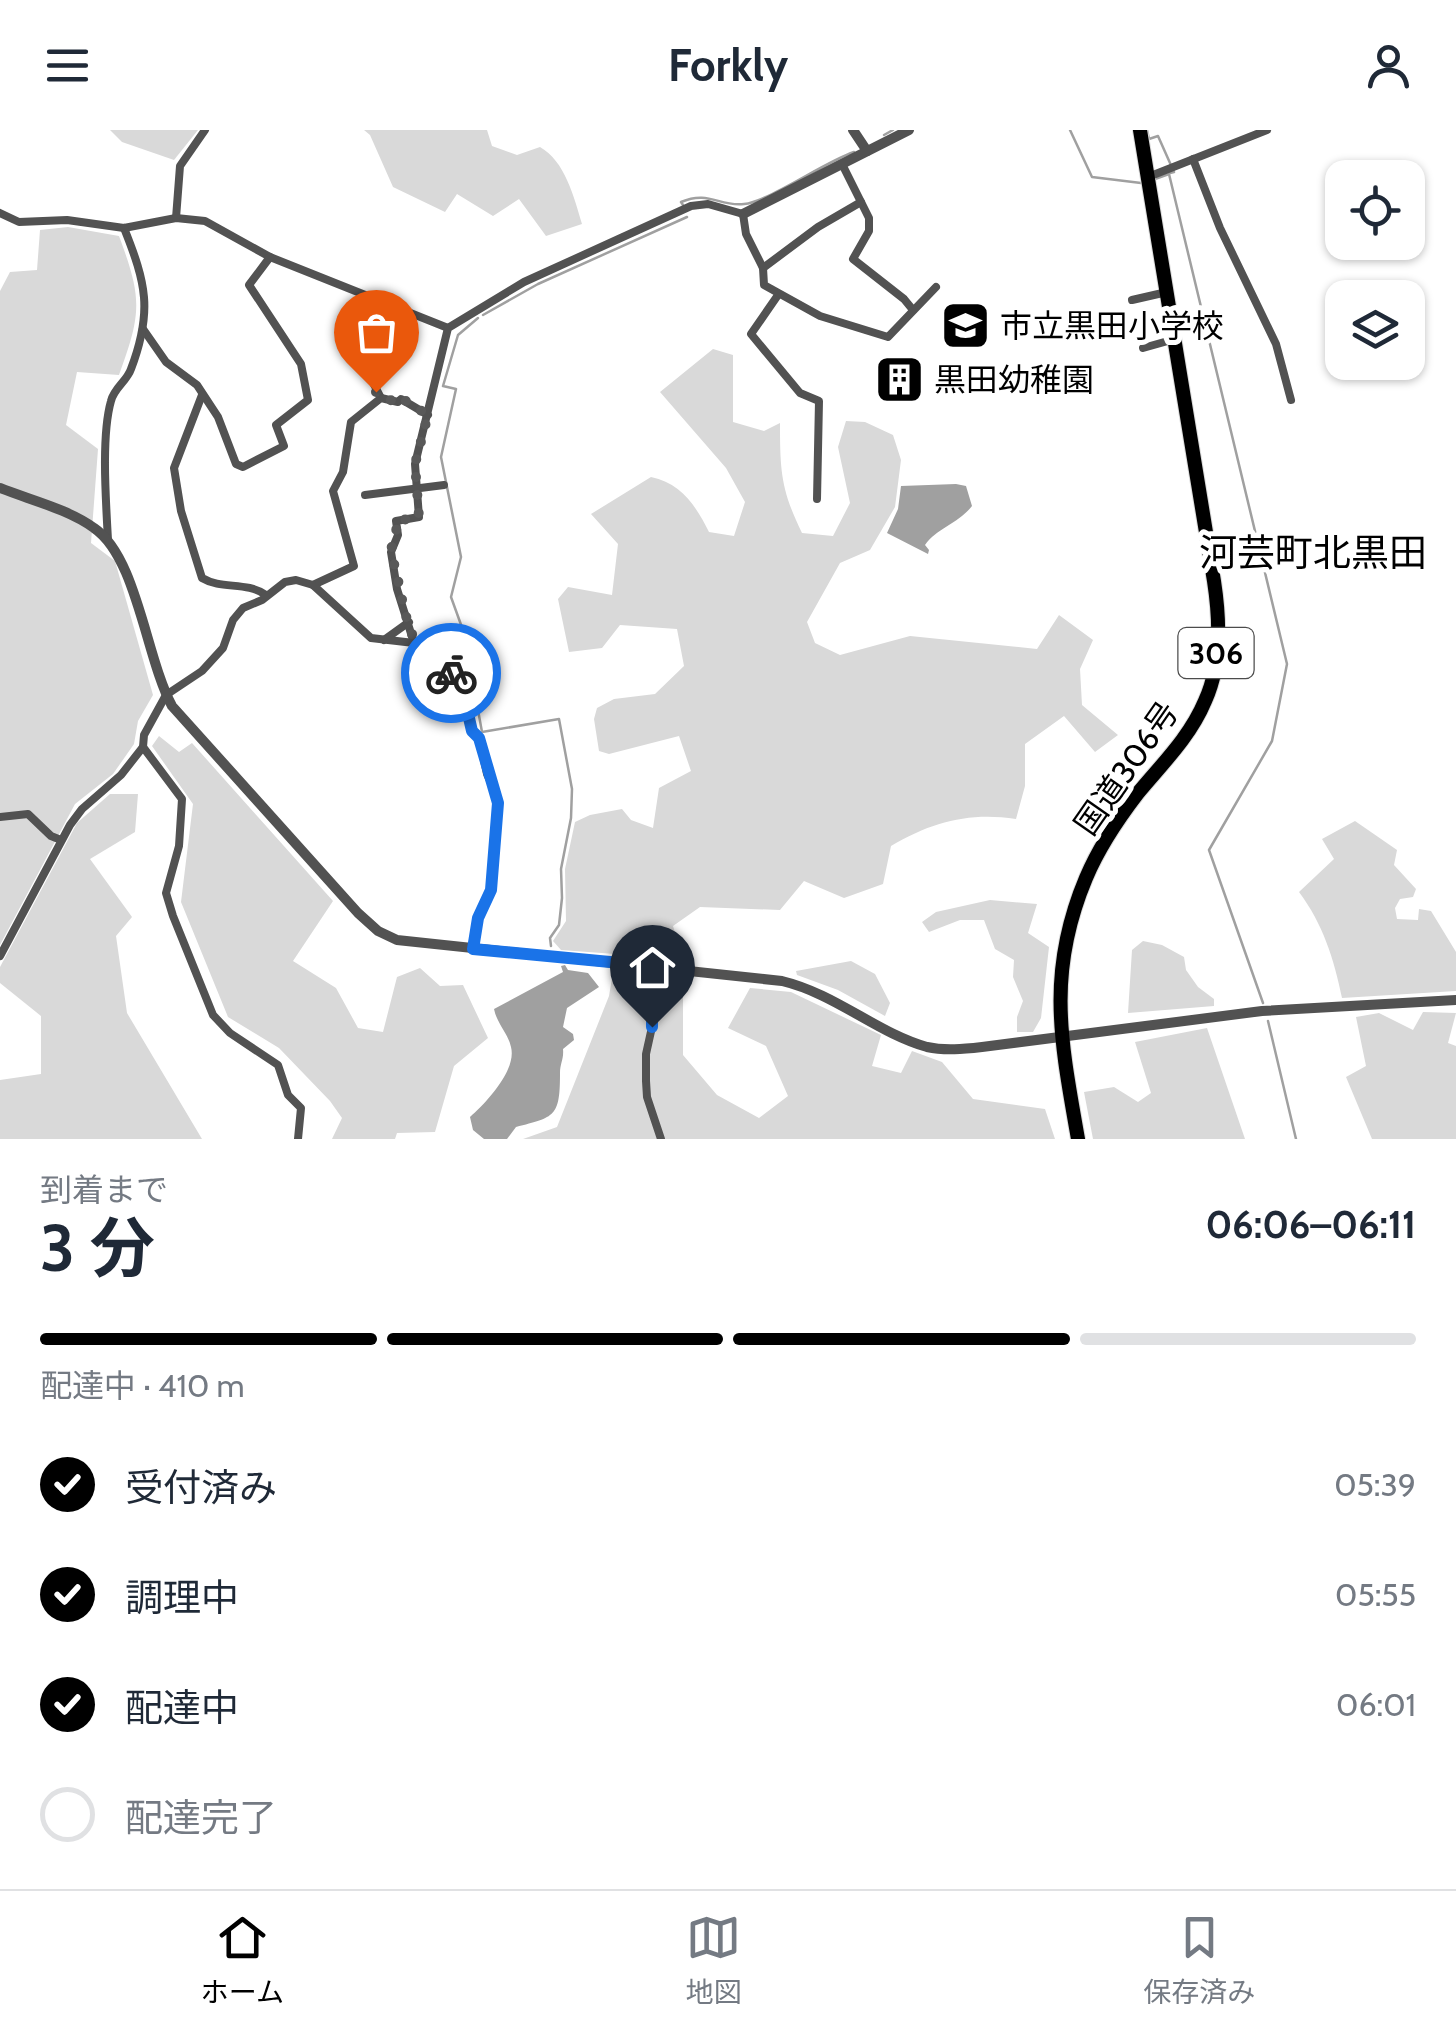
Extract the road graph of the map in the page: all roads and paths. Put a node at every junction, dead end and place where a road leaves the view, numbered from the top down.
1 (205, 130) edge
2 (854, 130) edge
3 (908, 130) edge
4 (1140, 130) edge
5 (1267, 130) edge
6 (1256, 132) edge
7 (867, 151) junction
8 (1194, 160) junction
9 (843, 166) junction
10 (1148, 177) junction
11 (862, 202) junction
12 (0, 213) edge
13 (743, 214) junction
14 (176, 218) junction
15 (124, 228) junction
16 (270, 256) junction
17 (763, 268) junction
18 (936, 287) dead end
19 (1167, 292) junction
20 (778, 295) junction
21 (380, 300) junction
22 (1132, 300) dead end
23 (912, 310) junction
24 (448, 328) junction
25 (143, 329) junction
26 (1174, 339) junction
27 (1144, 348) dead end
28 (202, 395) junction
29 (381, 398) junction
30 (1291, 400) dead end
31 (428, 415) junction
32 (444, 485) dead end
33 (415, 487) junction
34 (0, 488) edge
35 (366, 494) dead end
36 (818, 499) dead end
37 (108, 540) junction
38 (312, 585) junction
39 (266, 595) junction
40 (409, 622) junction
41 (384, 640) junction
42 (414, 643) junction
43 (166, 695) junction
44 (143, 747) junction
45 (0, 816) edge
46 (61, 840) junction
47 (473, 949) junction
48 (0, 956) edge
49 (652, 966) junction
50 (1456, 1000) edge
51 (1060, 1037) junction
52 (298, 1139) edge
53 (661, 1139) edge
54 (1078, 1139) edge

1 - 14 street
2 - 7 street
3 - 7 street
4 - 10 highway, 国道306号 / 306
5 - 6 street
6 - 8 street
7 - 9 street
8 - 10 street
8 - 30 street
9 - 11 street
9 - 13 street
10 - 19 highway, 国道306号 / 306
11 - 17 street
11 - 23 street
12 - 15 street
13 - 17 street
13 - 24 street
14 - 15 street
14 - 16 street
15 - 25 street
16 - 21 street
16 - 28 street
17 - 20 street
18 - 23 street
19 - 22 street
19 - 26 highway, 国道306号 / 306
20 - 23 street
20 - 36 street
21 - 24 street
21 - 29 street
24 - 31 street
25 - 28 street
25 - 37 street
26 - 27 street
26 - 51 highway, 国道306号 / 306
28 - 39 street
29 - 31 street
29 - 38 street
31 - 33 street
32 - 33 street
33 - 35 street
33 - 40 street
34 - 37 street
37 - 43 street
38 - 39 street
38 - 41 street
39 - 43 street
40 - 41 street
40 - 42 street
41 - 42 street
42 - 47 street
43 - 44 street
43 - 47 street
44 - 46 street
44 - 52 street
45 - 46 street
46 - 48 street
47 - 49 street
49 - 51 street
49 - 53 street
50 - 51 street
51 - 54 highway, 国道306号 / 306

